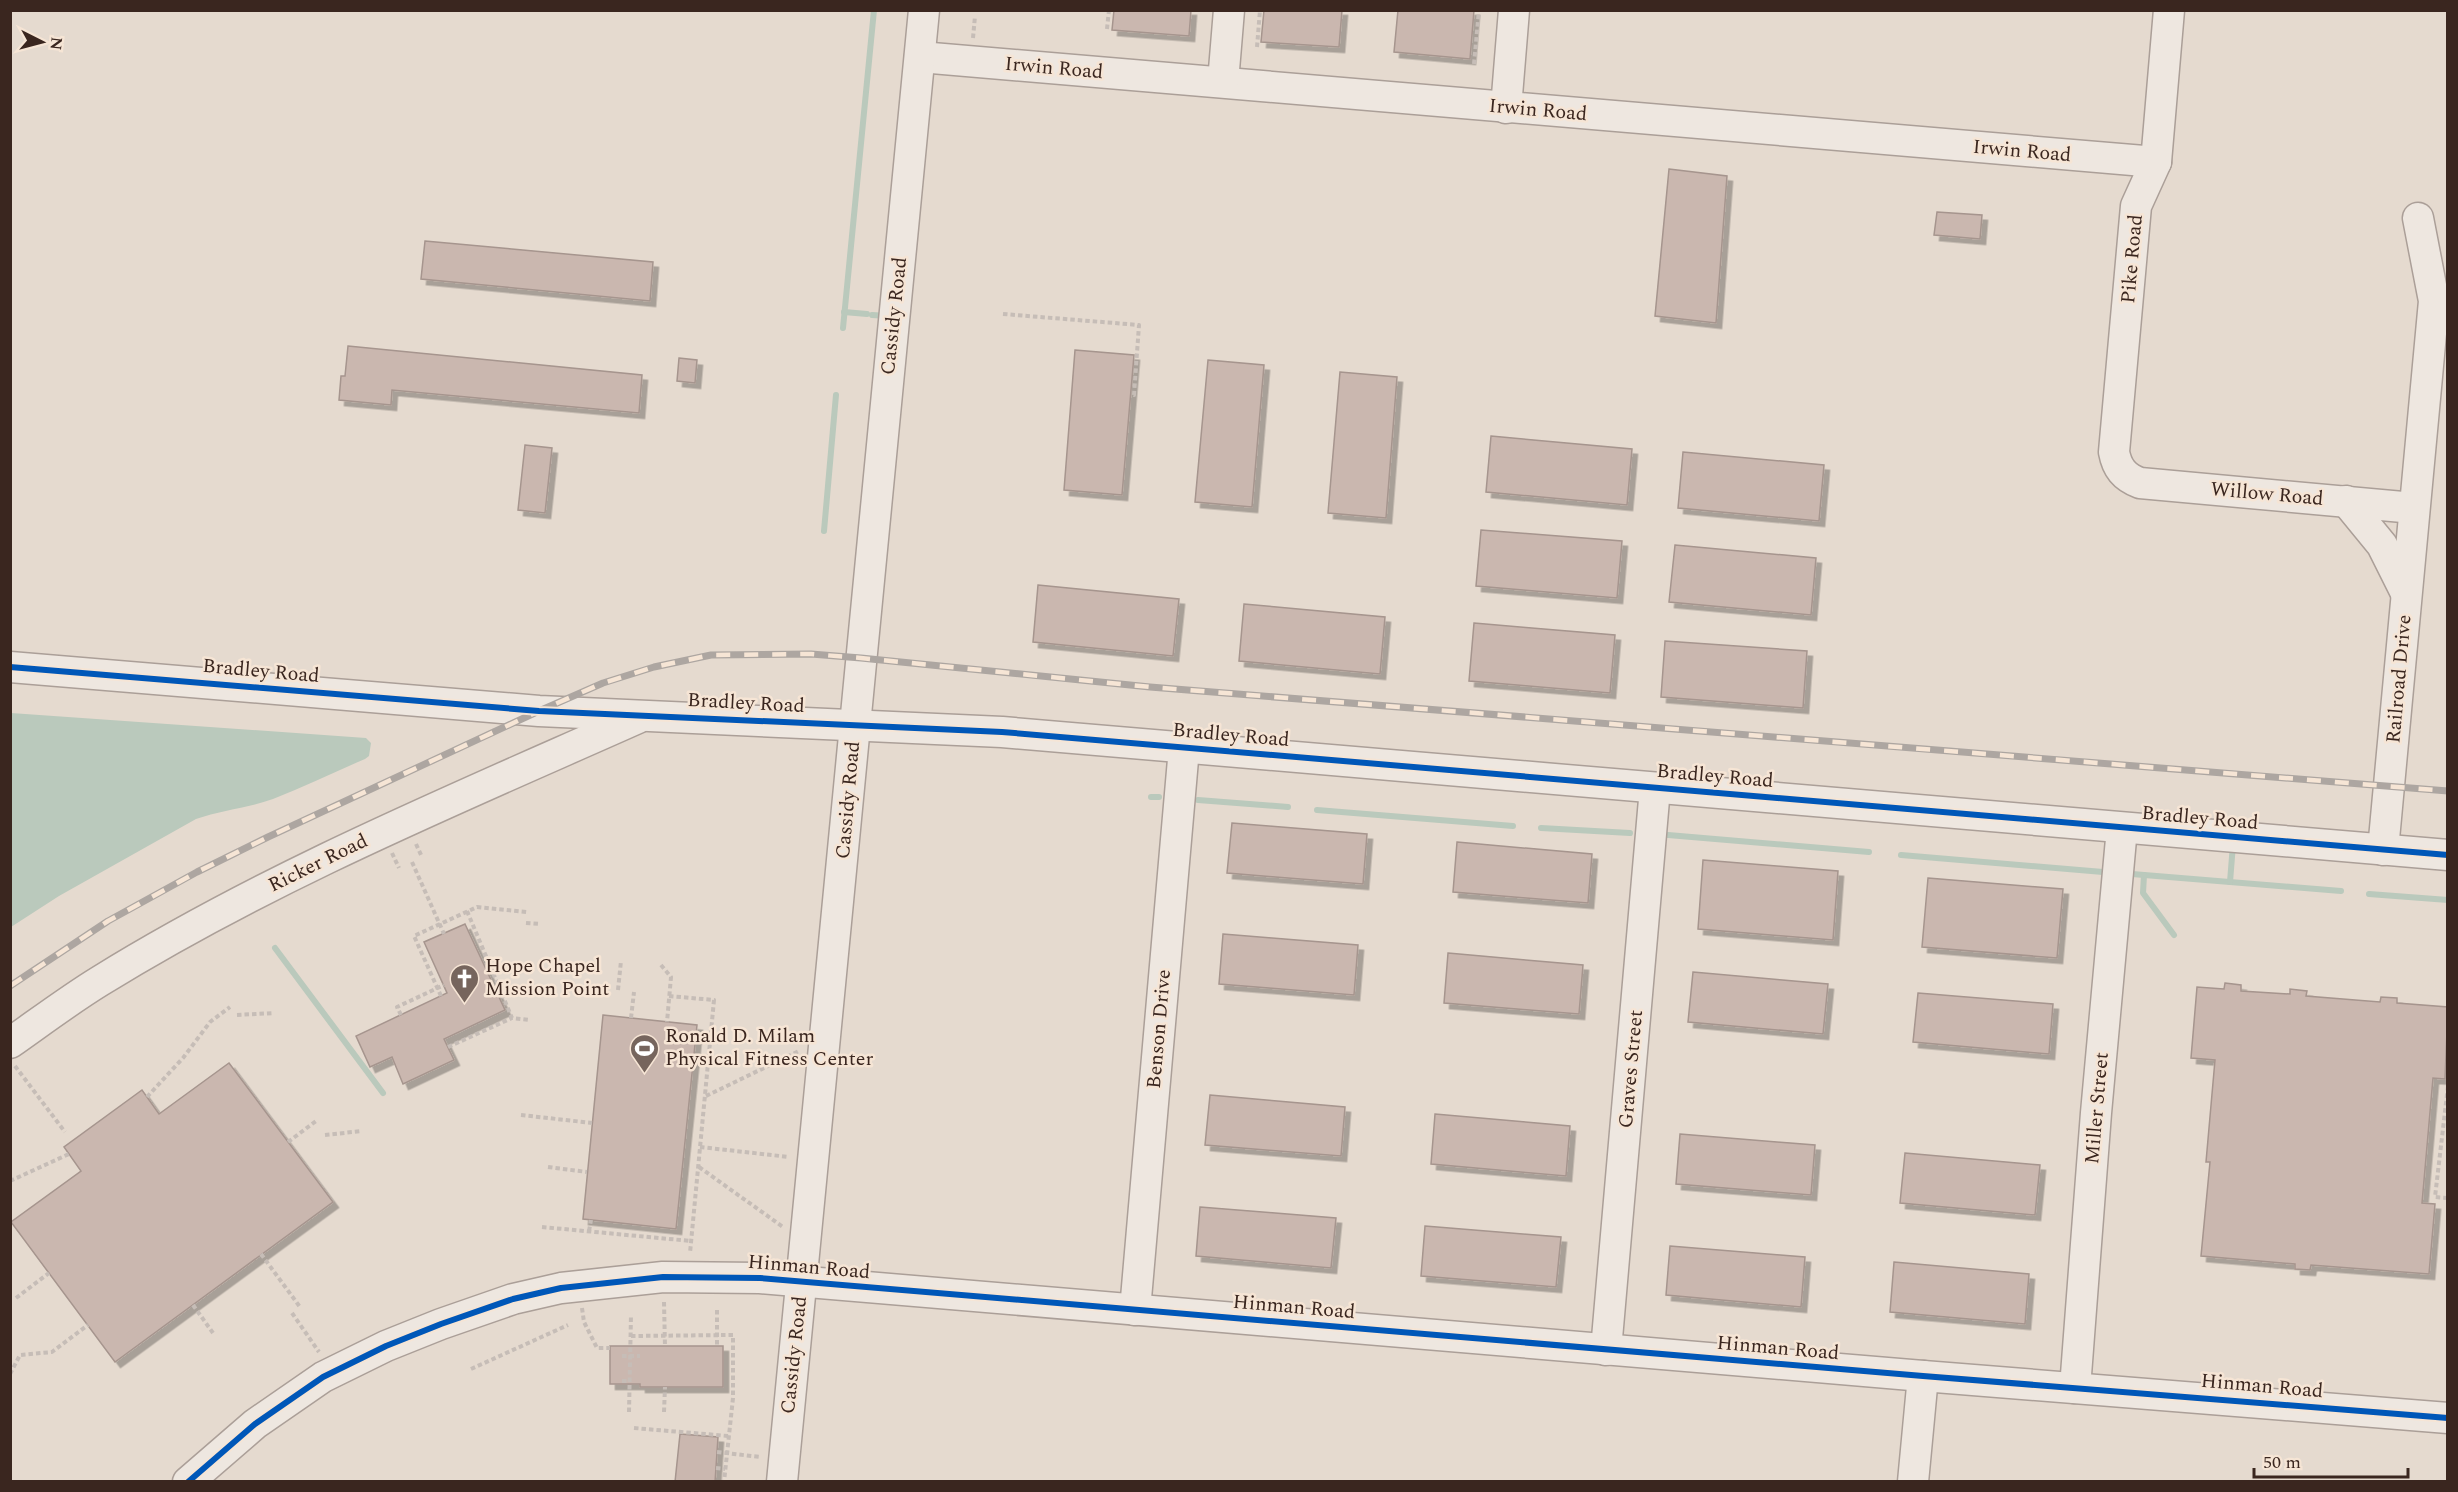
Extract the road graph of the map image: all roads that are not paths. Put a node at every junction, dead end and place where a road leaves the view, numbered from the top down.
1 (924, 10) edge
2 (1229, 10) edge
3 (1514, 10) edge
4 (2169, 10) edge
5 (920, 57) junction
6 (1223, 82) junction
7 (1506, 108) junction
8 (2156, 162) junction
9 (2418, 218) dead end
10 (2122, 473) joint
11 (2346, 501) junction
12 (2414, 508) junction
13 (2406, 594) junction
14 (10, 667) edge
15 (644, 715) junction
16 (855, 725) junction
17 (1184, 748) junction
18 (1656, 788) junction
19 (2122, 828) junction
20 (2383, 850) junction
21 (2448, 855) edge
22 (10, 1043) edge
23 (802, 1282) junction
24 (1135, 1310) junction
25 (1606, 1350) junction
26 (1923, 1376) junction
27 (2075, 1388) junction
28 (2448, 1418) edge
29 (783, 1471) edge
30 (188, 1482) edge
31 (1913, 1482) edge

1 - 5 street, Cassidy Road
2 - 6 street
3 - 7 street
4 - 8 street, Pike Road
5 - 6 street, Irwin Road
5 - 16 street, Cassidy Road
6 - 7 street, Irwin Road
7 - 8 street, Irwin Road
8 - 10 street, Pike Road
9 - 12 street, Railroad Drive
10 - 11 street, Willow Road
11 - 12 street, Willow Road
11 - 13 street
12 - 13 street, Railroad Drive
13 - 20 street, Railroad Drive
14 - 15 street, Bradley Road
15 - 16 street, Bradley Road
15 - 22 street, Ricker Road
16 - 17 street, Bradley Road
16 - 23 street, Cassidy Road
17 - 18 street, Bradley Road
17 - 24 street, Benson Drive
18 - 19 street, Bradley Road
18 - 25 street, Graves Street
19 - 20 street, Bradley Road
19 - 27 street, Miller Street
20 - 21 street, Bradley Road
23 - 24 street, Hinman Road
23 - 29 street, Cassidy Road
23 - 30 street, Hinman Road
24 - 25 street, Hinman Road
25 - 26 street, Hinman Road
26 - 27 street, Hinman Road
26 - 31 street
27 - 28 street, Hinman Road

